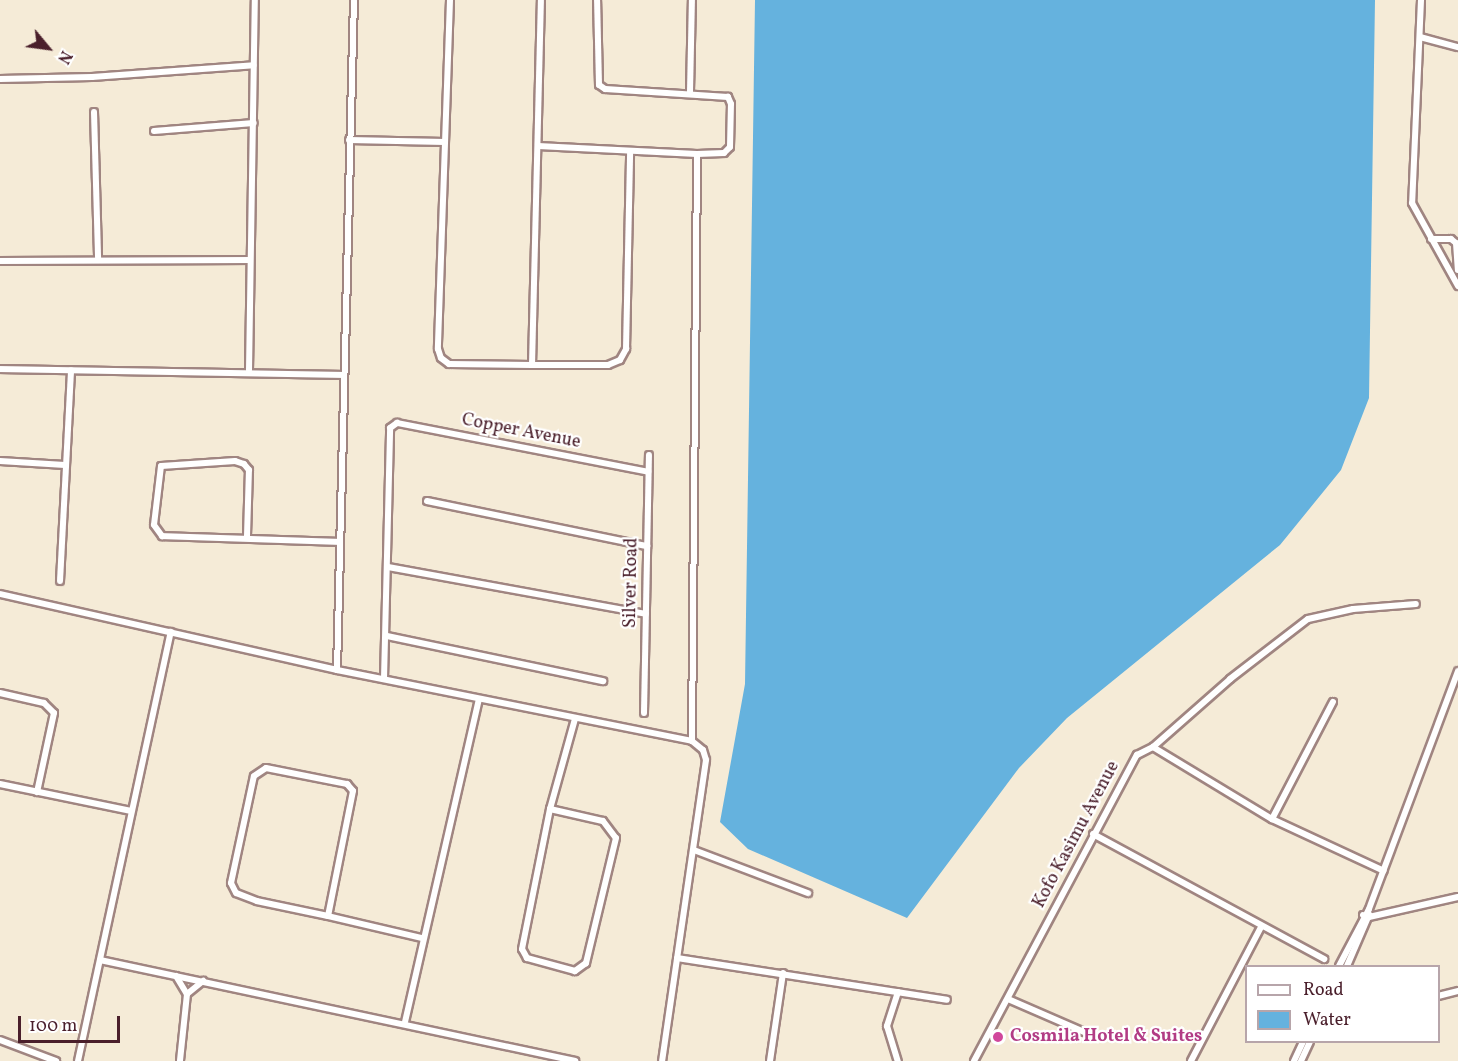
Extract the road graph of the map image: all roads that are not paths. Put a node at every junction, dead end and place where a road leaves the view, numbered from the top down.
1 (255, 0) edge
2 (354, 0) edge
3 (450, 0) edge
4 (541, 0) edge
5 (597, 0) edge
6 (692, 0) edge
7 (1421, 0) edge
8 (1419, 37) junction
9 (1458, 47) edge
10 (254, 65) junction
11 (0, 79) edge
12 (690, 92) junction
13 (93, 112) dead end
14 (254, 123) junction
15 (154, 131) dead end
16 (349, 140) junction
17 (445, 142) junction
18 (538, 146) junction
19 (630, 151) junction
20 (697, 154) junction
21 (1431, 239) junction
22 (98, 258) junction
23 (250, 260) junction
24 (0, 261) edge
25 (1458, 270) edge
26 (1458, 286) edge
27 (532, 365) junction
28 (0, 369) edge
29 (71, 370) junction
30 (249, 370) junction
31 (343, 375) junction
32 (649, 455) dead end
33 (0, 461) edge
34 (65, 465) junction
35 (648, 472) junction
36 (427, 501) dead end
37 (247, 536) junction
38 (339, 542) junction
39 (648, 546) junction
40 (388, 567) junction
41 (60, 581) dead end
42 (0, 594) edge
43 (1416, 604) dead end
44 (646, 614) junction
45 (171, 632) junction
46 (387, 636) junction
47 (337, 670) junction
48 (1458, 671) edge
49 (384, 679) junction
50 (603, 681) dead end
51 (0, 693) edge
52 (479, 699) junction
53 (1333, 702) dead end
54 (644, 713) dead end
55 (575, 719) junction
56 (692, 741) junction
57 (1153, 747) junction
58 (0, 784) edge
59 (37, 792) junction
60 (550, 809) junction
61 (131, 811) junction
62 (1272, 819) junction
63 (1093, 834) junction
64 (694, 850) junction
65 (1384, 871) junction
66 (808, 893) dead end
67 (1458, 897) edge
68 (328, 916) junction
69 (1366, 916) junction
70 (1261, 927) junction
71 (422, 938) junction
72 (677, 958) junction
73 (1324, 959) dead end
74 (100, 960) junction
75 (1340, 965) edge
76 (1347, 965) edge
77 (783, 973) junction
78 (176, 976) junction
79 (203, 981) junction
80 (1458, 991) edge
81 (898, 992) junction
82 (187, 994) junction
83 (1440, 996) edge
84 (1008, 999) junction
85 (948, 1000) dead end
86 (405, 1022) junction
87 (1084, 1032) dead end
88 (0, 1040) edge
89 (1302, 1043) edge
90 (1309, 1043) edge
91 (56, 1061) edge
92 (78, 1061) edge
93 (180, 1061) edge
94 (572, 1061) edge
95 (662, 1061) edge
96 (770, 1061) edge
97 (898, 1061) edge
98 (974, 1061) edge
99 (1191, 1061) edge
100 (1294, 1061) edge
101 (1300, 1061) edge

1 - 10 street
2 - 16 street
3 - 17 street
4 - 18 street
5 - 12 street
6 - 12 street
7 - 8 street
8 - 9 street
8 - 21 street
10 - 11 street
10 - 14 street
12 - 20 street
13 - 22 street
14 - 15 street
14 - 23 street
16 - 17 street
16 - 31 street
17 - 27 street
18 - 19 street
18 - 27 street
19 - 20 street
19 - 27 street
20 - 56 street
21 - 25 street
21 - 26 street
22 - 23 street
22 - 24 street
23 - 30 street
28 - 29 street
29 - 30 street
29 - 34 street
30 - 31 street
31 - 38 street
32 - 35 street, Silver Road
33 - 34 street
34 - 41 street
35 - 39 street, Silver Road
35 - 40 street, Copper Avenue
36 - 39 street
37 - 37 street
37 - 38 street
38 - 47 street
39 - 44 street, Silver Road
40 - 44 street
40 - 46 street
42 - 45 street
43 - 57 street, Kofo Kasimu Avenue
44 - 54 street, Silver Road
45 - 47 street
45 - 61 street
46 - 49 street
46 - 50 street
47 - 49 street
48 - 65 street
49 - 52 street
51 - 59 street
52 - 55 street
52 - 71 street
53 - 62 street
55 - 56 street
55 - 60 street
56 - 64 street
57 - 62 street
57 - 63 street, Kofo Kasimu Avenue
58 - 59 street
59 - 61 street
60 - 60 street
61 - 74 street
62 - 65 street
63 - 70 street
63 - 84 street, Kofo Kasimu Avenue
64 - 66 street
64 - 72 street
65 - 69 street
67 - 69 street
68 - 68 street
68 - 71 street
69 - 75 street
69 - 76 street
70 - 73 street
70 - 99 street
71 - 86 street
72 - 77 street
72 - 95 street
74 - 78 street
74 - 92 street
77 - 81 street
77 - 96 street
78 - 79 street
78 - 82 street
79 - 82 street
79 - 86 street
80 - 83 street
81 - 85 street
81 - 97 street
82 - 93 street
84 - 87 street
84 - 98 street, Kofo Kasimu Avenue
86 - 94 street
88 - 91 street
89 - 100 street
90 - 101 street

